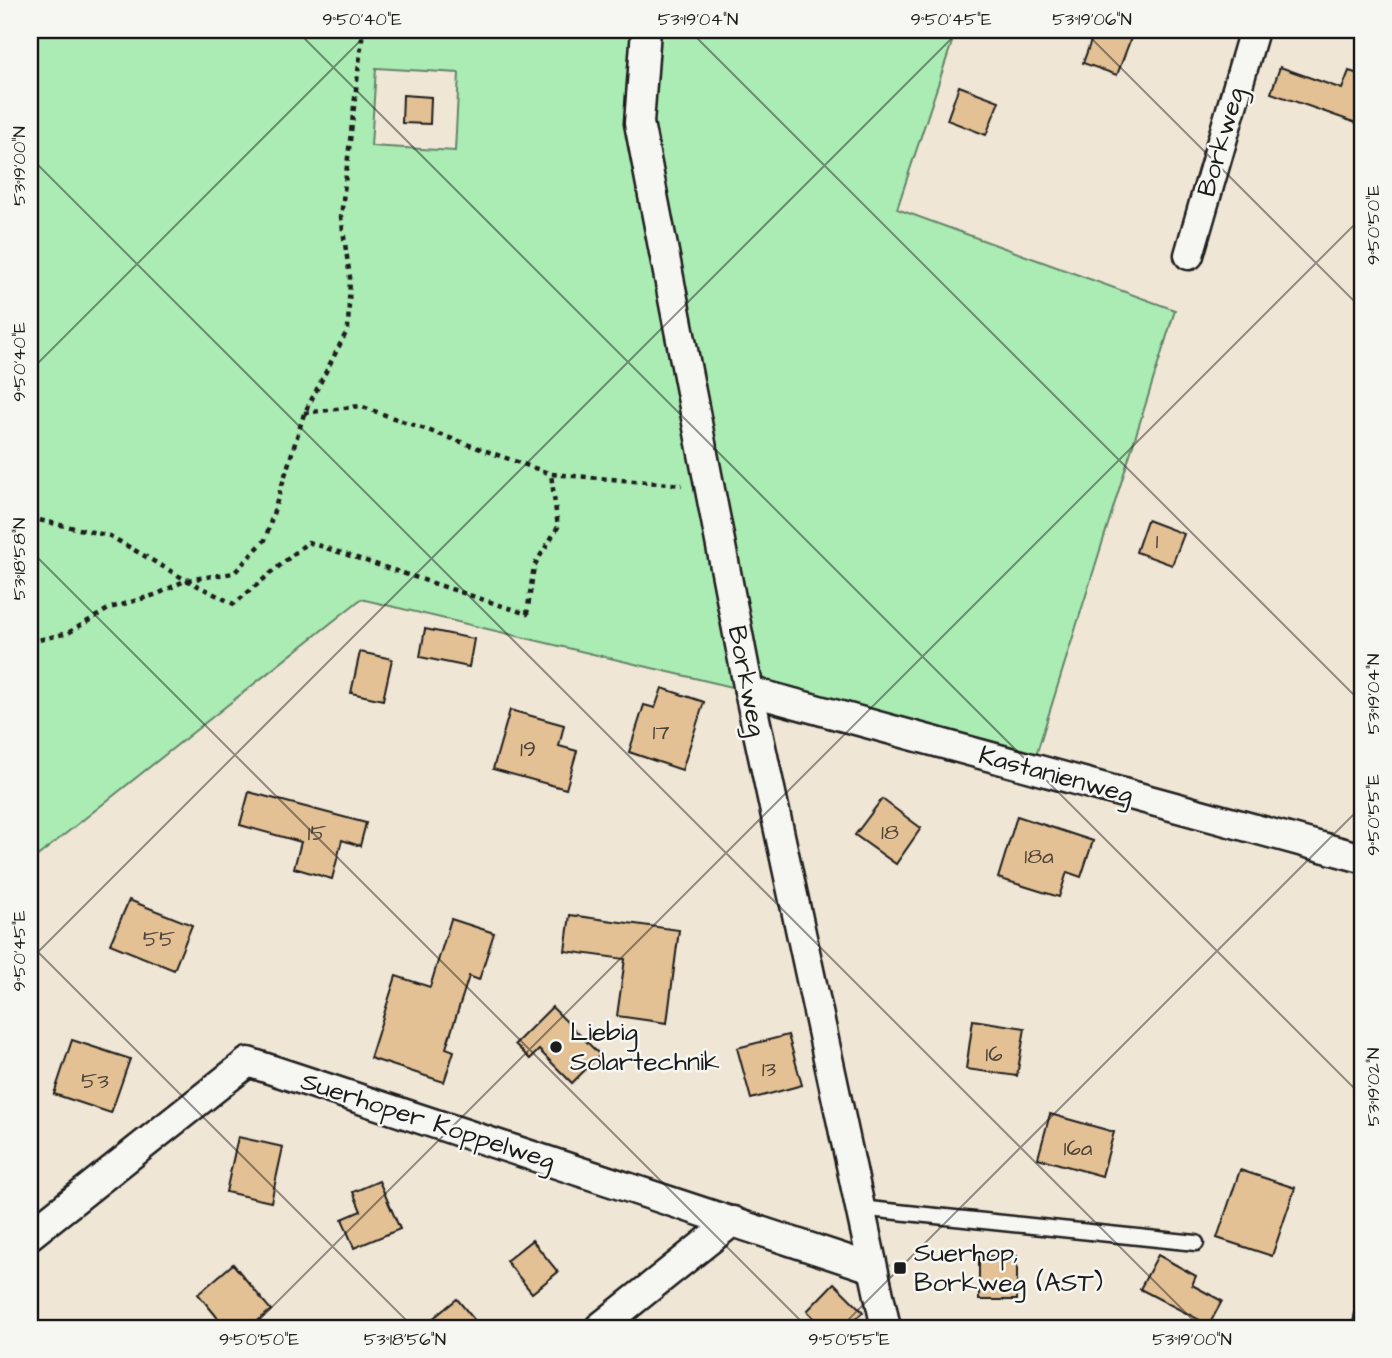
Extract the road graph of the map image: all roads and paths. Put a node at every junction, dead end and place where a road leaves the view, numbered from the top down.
1 (363, 30) edge
2 (646, 30) edge
3 (1254, 30) edge
4 (1189, 255) dead end
5 (304, 414) junction
6 (551, 474) junction
7 (709, 487) junction
8 (30, 518) edge
9 (186, 580) junction
10 (30, 642) edge
11 (749, 691) junction
12 (1362, 858) edge
13 (859, 1208) junction
14 (733, 1222) junction
15 (30, 1235) edge
16 (1196, 1243) dead end
17 (872, 1268) junction
18 (600, 1328) edge
19 (886, 1328) edge

1 - 5 path
2 - 7 street, Borkweg
3 - 4 street, Borkweg
5 - 6 path
5 - 9 path
6 - 7 path
6 - 9 path
7 - 11 street, Borkweg
8 - 9 path
9 - 10 path
11 - 12 street, Kastanienweg
11 - 13 street, Borkweg
13 - 16 lane
13 - 17 street, Borkweg
14 - 15 street, Suerhoper Koppelweg
14 - 17 street, Suerhoper Koppelweg
14 - 18 street
17 - 19 street, Borkweg

